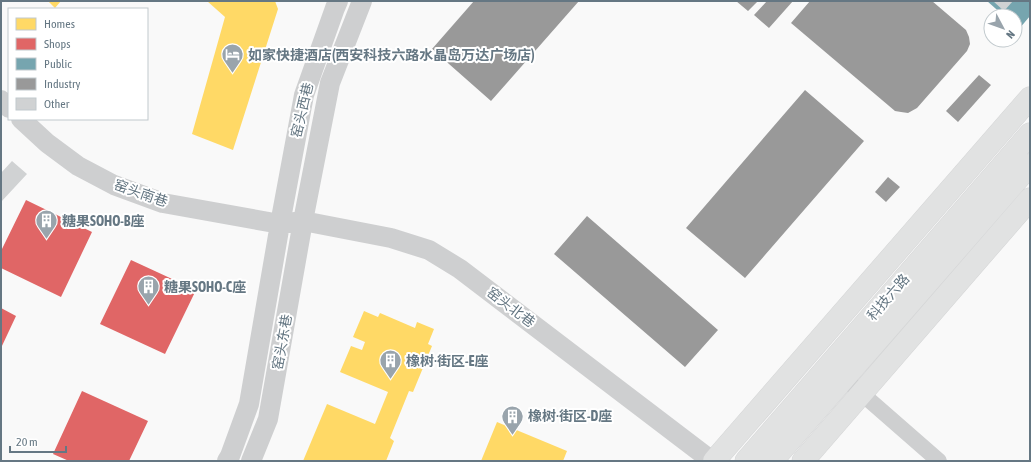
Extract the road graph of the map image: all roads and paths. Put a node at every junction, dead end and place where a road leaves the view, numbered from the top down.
1 (338, 1) edge
2 (362, 1) edge
3 (1030, 98) edge
4 (22, 120) edge
5 (1030, 134) edge
6 (1030, 165) edge
7 (1030, 199) edge
8 (303, 221) junction
9 (280, 224) junction
10 (836, 371) junction
11 (862, 393) junction
12 (227, 461) edge
13 (251, 461) edge
14 (713, 461) edge
15 (746, 461) edge
16 (772, 461) edge
17 (803, 461) edge
18 (939, 461) edge

1 - 9 street, 窑头西巷
2 - 8 street, 窑头西巷
3 - 14 main road
4 - 9 street, 窑头南巷
5 - 10 main road, 科技六路
6 - 10 main road, 科技六路
7 - 11 main road
8 - 9 street, 窑头北巷
8 - 13 street, 窑头东巷
8 - 14 street, 窑头北巷
9 - 12 street, 窑头东巷
10 - 11 street
10 - 15 main road, 科技六路
10 - 16 main road, 科技六路
11 - 17 main road
11 - 18 street

